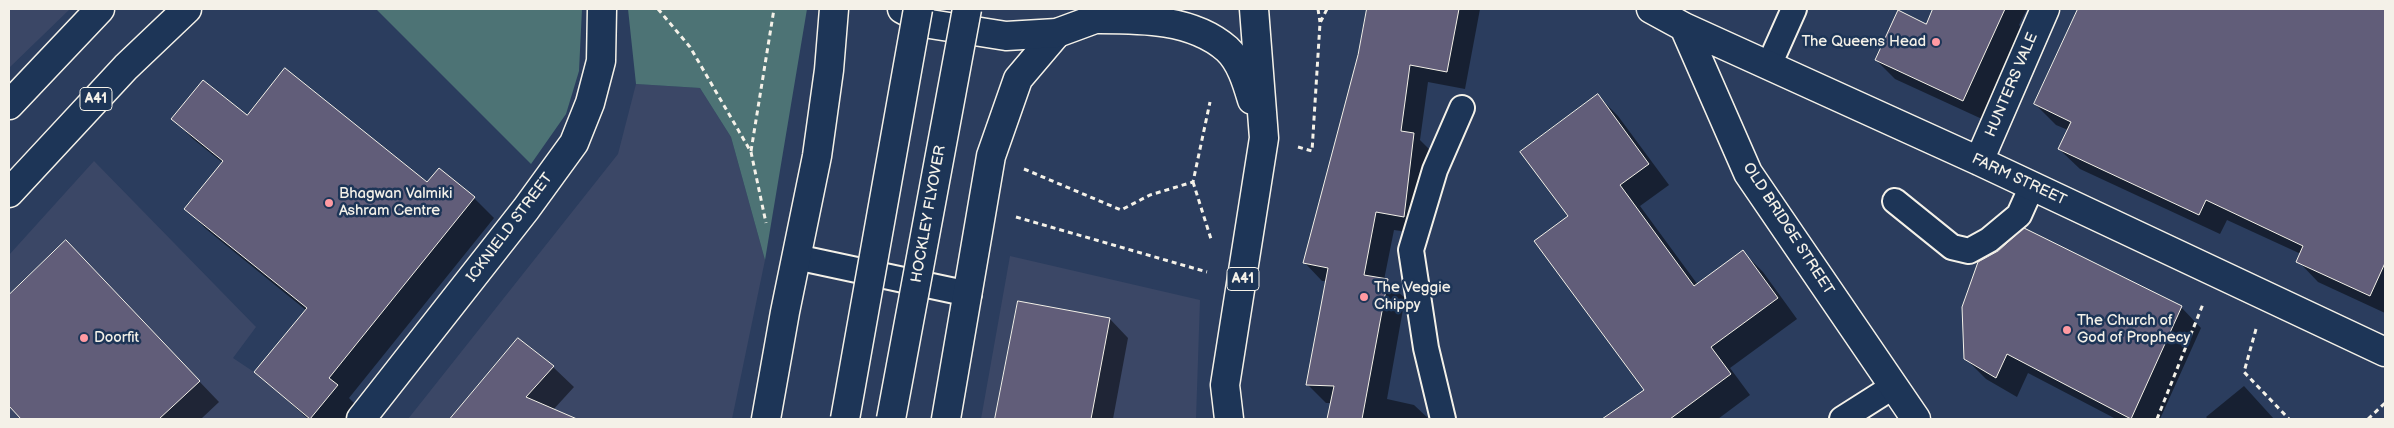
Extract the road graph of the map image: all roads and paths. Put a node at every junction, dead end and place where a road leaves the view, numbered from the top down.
1 (100, 9) edge
2 (187, 9) edge
3 (658, 9) edge
4 (774, 9) edge
5 (834, 9) edge
6 (902, 9) edge
7 (918, 9) edge
8 (967, 9) edge
9 (1254, 9) edge
10 (1318, 9) edge
11 (1327, 9) edge
12 (1651, 9) edge
13 (1794, 9) edge
14 (2045, 9) edge
15 (601, 10) edge
16 (1101, 14) edge
17 (1320, 23) junction
18 (1684, 27) junction
19 (1058, 33) junction
20 (1769, 65) junction
21 (1210, 102) dead end
22 (9, 105) edge
23 (1462, 108) dead end
24 (1264, 138) junction
25 (751, 152) junction
26 (991, 156) junction
27 (1979, 161) junction
28 (2032, 186) junction
29 (9, 193) edge
30 (1895, 201) dead end
31 (982, 207) junction
32 (767, 227) dead end
33 (796, 257) junction
34 (2216, 272) junction
35 (1243, 282) junction
36 (969, 294) junction
37 (2266, 296) junction
38 (2385, 352) edge
39 (1894, 386) junction
40 (2385, 403) edge
41 (2371, 416) junction
42 (361, 419) edge
43 (766, 419) edge
44 (845, 419) edge
45 (891, 419) edge
46 (946, 419) edge
47 (1229, 419) edge
48 (1443, 419) edge
49 (1842, 419) edge
50 (1916, 419) edge
51 (2157, 419) edge
52 (2289, 419) edge
53 (2368, 419) edge
54 (2374, 419) edge

1 - 22 main road
2 - 29 main road, A41
3 - 25 path
4 - 25 path
5 - 33 main road
6 - 19 main road, A41
7 - 44 main road, bridge
8 - 45 main road, HOCKLEY FLYOVER, bridge
9 - 24 main road, A41
10 - 17 path
11 - 17 path
12 - 18 main road, FARM STREET
13 - 20 lane
14 - 27 main road, HUNTERS VALE
15 - 42 main road, ICKNIELD STREET
16 - 19 main road, A41
16 - 24 main road, A41
17 - 24 path
18 - 20 main road, FARM STREET
18 - 39 main road, OLD BRIDGE STREET
19 - 26 main road
20 - 27 main road, FARM STREET
21 - 26 path
23 - 48 lane
24 - 35 main road, A41
25 - 32 path
26 - 31 main road
27 - 28 main road, FARM STREET
28 - 30 lane
28 - 34 main road, FARM STREET
31 - 35 path
31 - 36 main road
33 - 36 lane
33 - 43 main road
34 - 37 main road, FARM STREET
34 - 51 path
35 - 47 main road, A41
36 - 46 main road
37 - 38 main road, FARM STREET
37 - 52 path
39 - 49 lane
39 - 50 main road, OLD BRIDGE STREET
40 - 41 path
41 - 53 path
41 - 54 path

